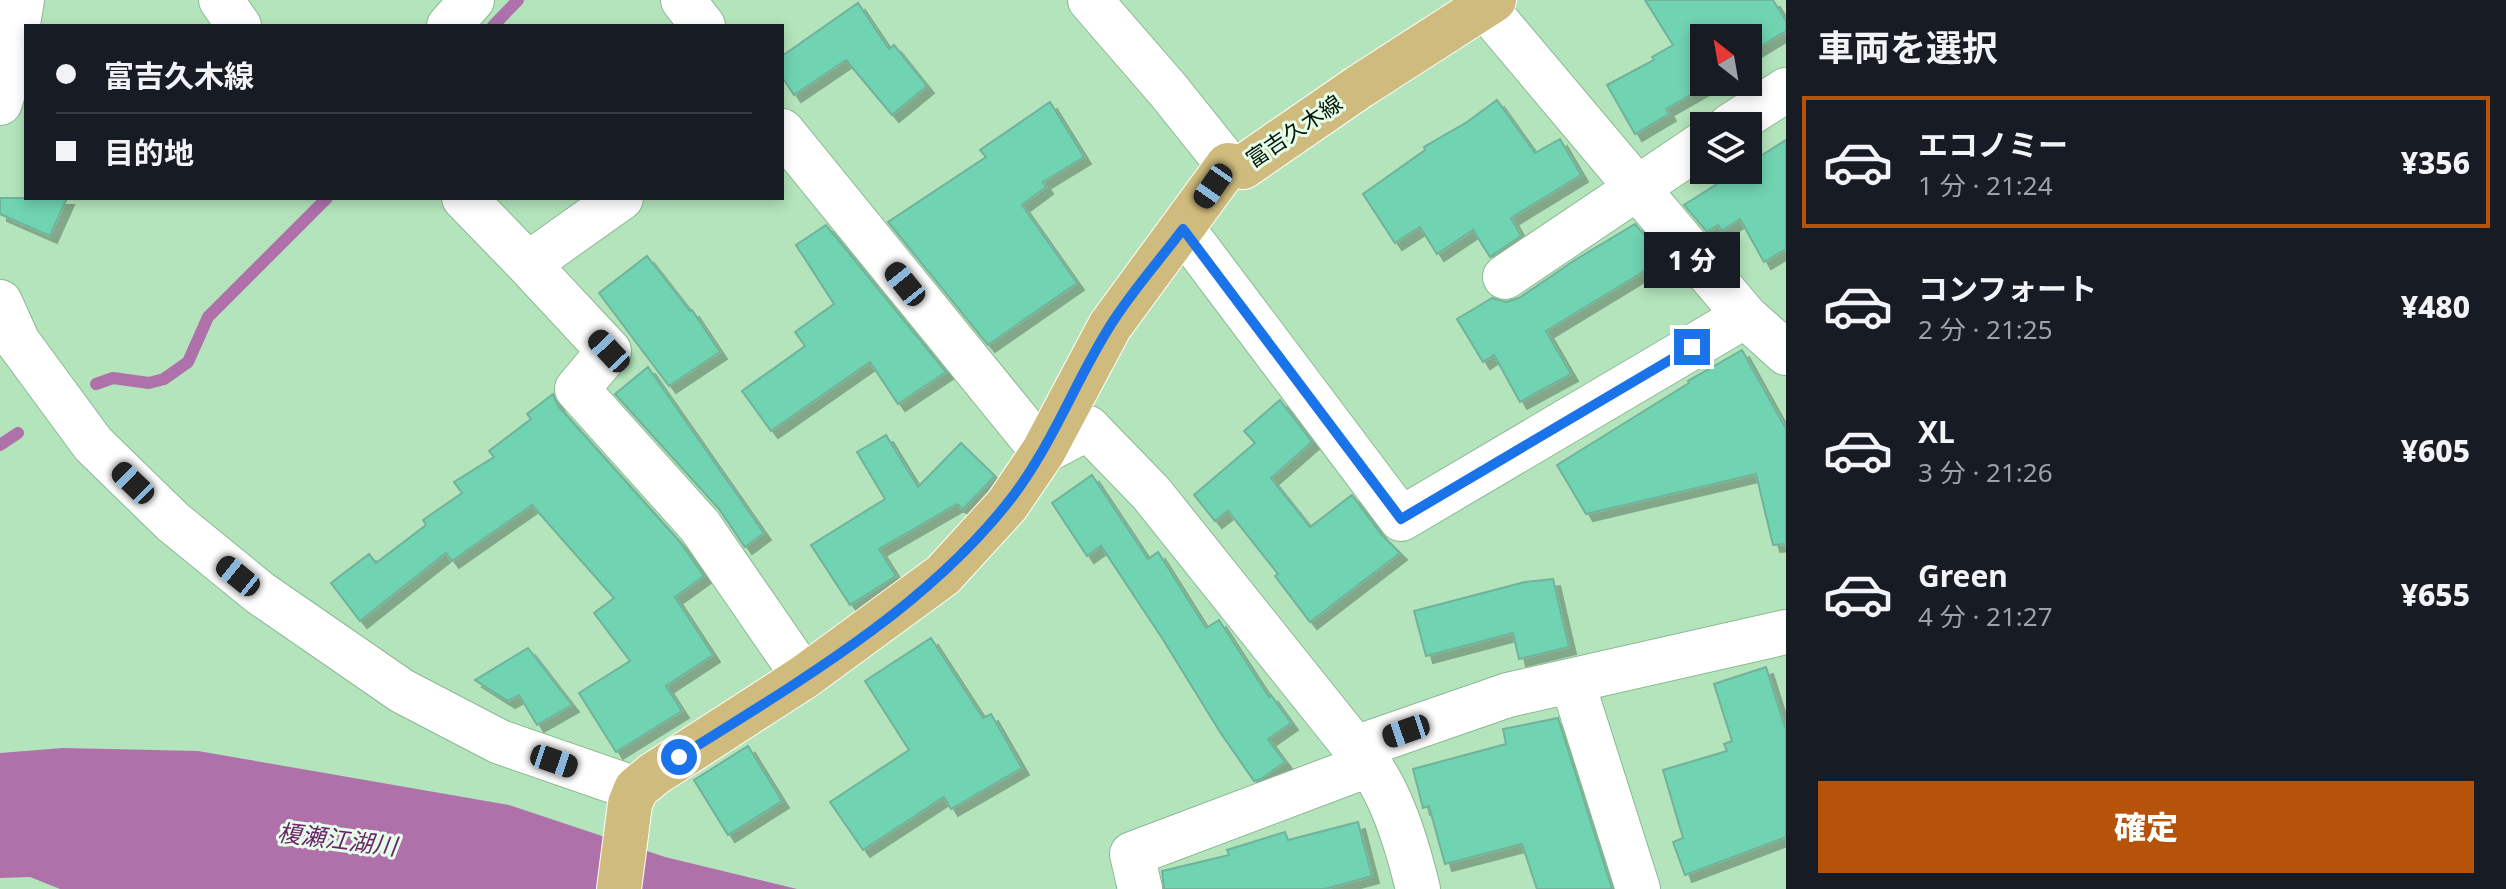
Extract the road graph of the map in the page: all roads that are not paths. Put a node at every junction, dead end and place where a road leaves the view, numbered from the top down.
1 (22, 0) edge
2 (221, 0) edge
3 (472, 0) edge
4 (683, 0) edge
5 (1090, 0) edge
6 (1489, 3) edge
7 (238, 24) edge
8 (451, 24) edge
9 (701, 24) edge
10 (1786, 90) edge
11 (0, 103) edge
12 (1752, 112) edge
13 (784, 133) edge
14 (1690, 152) edge
15 (1228, 165) junction
16 (1636, 186) junction
17 (466, 200) edge
18 (618, 200) edge
19 (1183, 229) junction
20 (528, 264) junction
21 (1505, 277) dead end
22 (0, 302) edge
23 (1769, 326) edge
24 (13, 362) edge
25 (1043, 452) junction
26 (1786, 632) edge
27 (804, 677) junction
28 (1572, 681) junction
29 (1363, 756) junction
30 (632, 806) junction
31 (619, 889) edge
32 (1140, 889) edge
33 (1418, 889) edge
34 (1638, 889) edge

1 - 11 street
2 - 7 street
3 - 8 street
4 - 9 street
5 - 15 street
6 - 15 main road, 富吉久木線
6 - 16 street
10 - 12 street
13 - 25 street
14 - 16 street
15 - 19 main road, 富吉久木線
16 - 21 street
16 - 23 street
17 - 20 street
18 - 20 street
19 - 23 street
19 - 25 main road, 富吉久木線
20 - 27 street
22 - 24 street
24 - 30 street
25 - 27 main road, 富吉久木線
25 - 29 street
26 - 28 street
27 - 30 main road, 富吉久木線
28 - 29 street
28 - 34 street
29 - 32 street
29 - 33 street
30 - 31 main road

